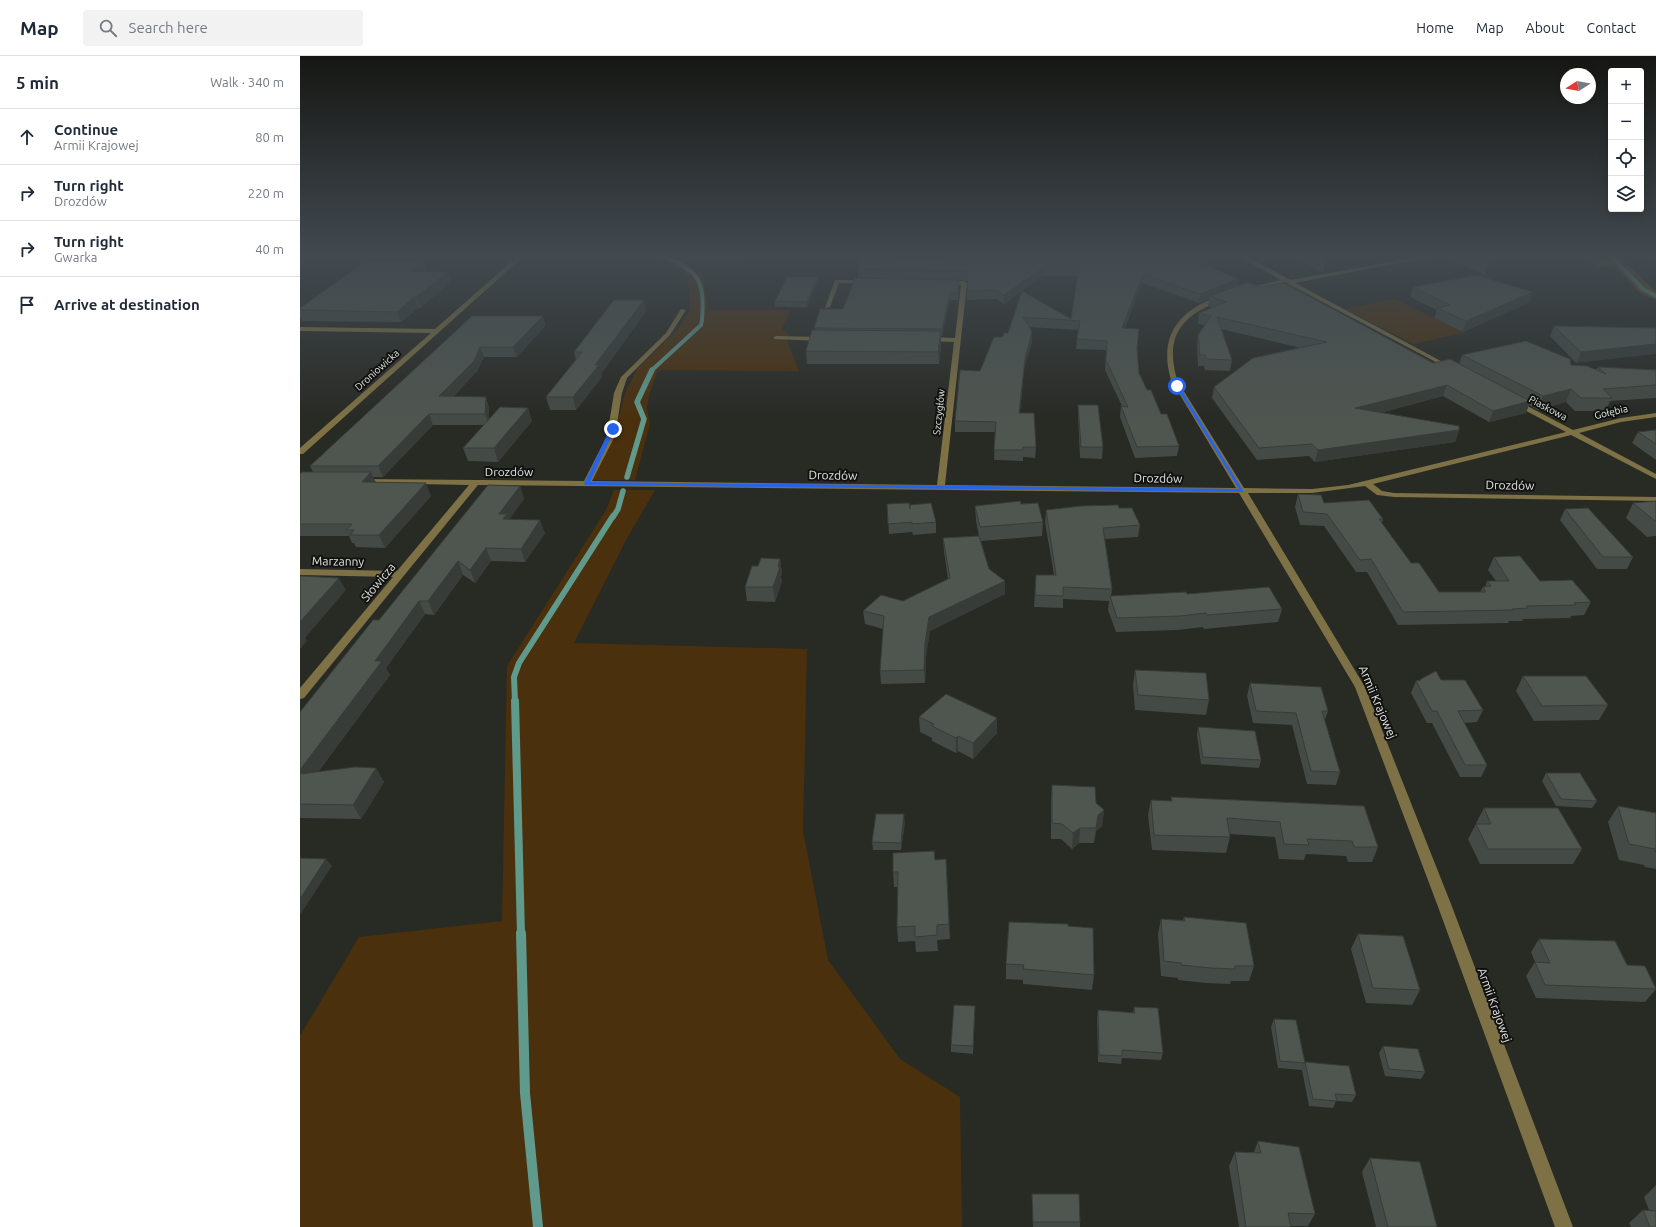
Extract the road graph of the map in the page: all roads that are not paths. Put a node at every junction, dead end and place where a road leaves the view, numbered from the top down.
1 (460, 310) edge
2 (683, 310) dead end
3 (960, 310) edge
4 (1196, 310) edge
5 (1342, 310) edge
6 (300, 329) edge
7 (436, 331) junction
8 (776, 338) dead end
9 (831, 339) edge
10 (917, 339) edge
11 (956, 340) junction
12 (1456, 370) edge
13 (1510, 399) edge
14 (1656, 415) edge
15 (1572, 432) junction
16 (300, 452) edge
17 (1656, 477) edge
18 (356, 481) edge
19 (474, 483) junction
20 (586, 484) junction
21 (1366, 484) junction
22 (941, 487) junction
23 (1242, 491) junction
24 (1656, 499) edge
25 (300, 572) edge
26 (400, 574) junction
27 (300, 695) edge
28 (1564, 1227) edge

1 - 7 street, Droniowicka
2 - 20 street
3 - 11 street, Szczygłów
4 - 23 street, Armii Krajowej
5 - 12 street
6 - 7 street
7 - 16 street, Droniowicka
8 - 9 street
10 - 11 street
11 - 22 street, Szczygłów
13 - 15 street, Piaskowa
14 - 15 street, Gołębia
15 - 17 street, Piaskowa
15 - 21 street, Drozdów
18 - 19 street, Drozdów
19 - 20 street, Drozdów
19 - 26 street, Słowicza
20 - 22 street, Drozdów
21 - 23 street, Drozdów
21 - 24 street, Drozdów
22 - 23 street, Drozdów
23 - 28 street, Armii Krajowej
25 - 26 street, Marzanny
26 - 27 street, Słowicza

